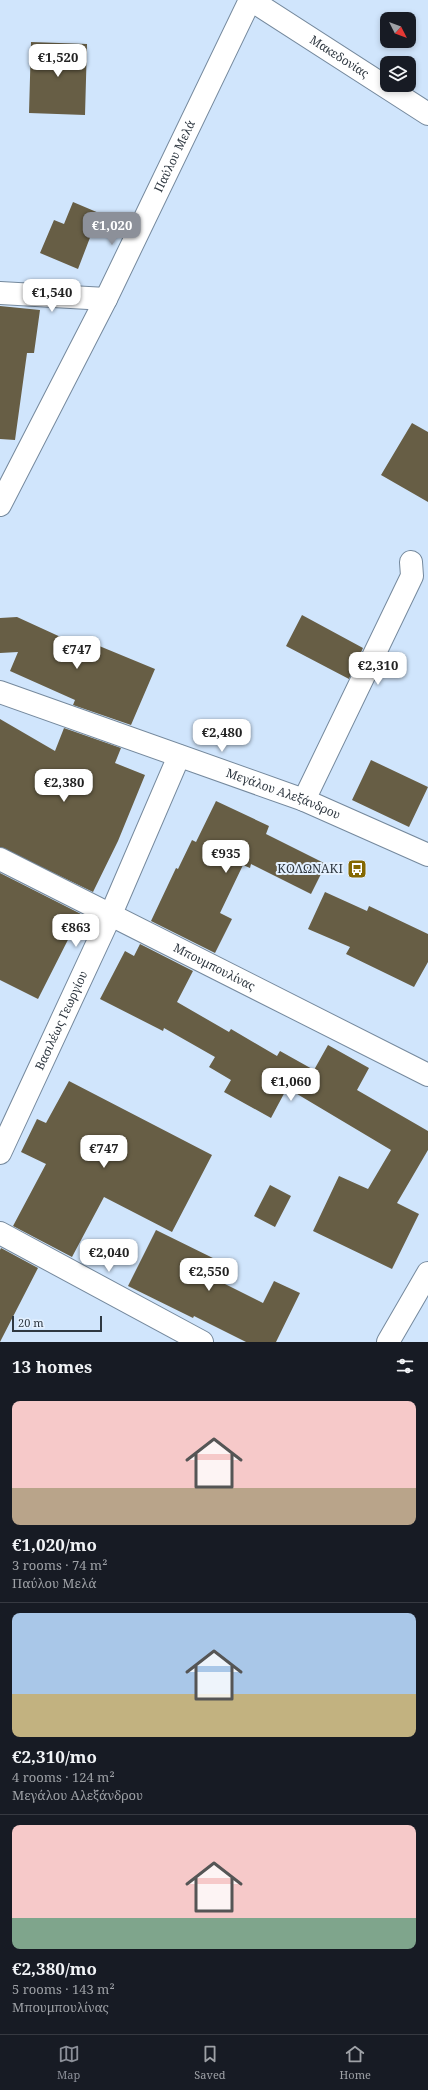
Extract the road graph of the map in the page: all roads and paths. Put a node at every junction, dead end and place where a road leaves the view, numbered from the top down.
1 (251, 0) edge
2 (428, 114) edge
3 (0, 293) edge
4 (106, 299) junction
5 (0, 505) edge
6 (411, 562) dead end
7 (0, 692) edge
8 (180, 756) junction
9 (304, 800) junction
10 (428, 855) edge
11 (0, 859) edge
12 (111, 914) junction
13 (428, 1075) edge
14 (0, 1153) edge
15 (0, 1233) edge
16 (428, 1273) edge
17 (202, 1342) edge
18 (388, 1342) edge

1 - 2 street, Μακεδονίας
1 - 4 street, Παύλου Μελά
3 - 4 street
4 - 5 street, Παύλου Μελά
6 - 9 street
7 - 8 street, Μεγάλου Αλεξάνδρου
8 - 9 street, Μεγάλου Αλεξάνδρου
8 - 12 street, Βασιλέως Γεωργίου
9 - 10 street, Μεγάλου Αλεξάνδρου
11 - 12 street, Μπουμπουλίνας
12 - 13 street, Μπουμπουλίνας
12 - 14 street, Βασιλέως Γεωργίου
15 - 17 street
16 - 18 street

